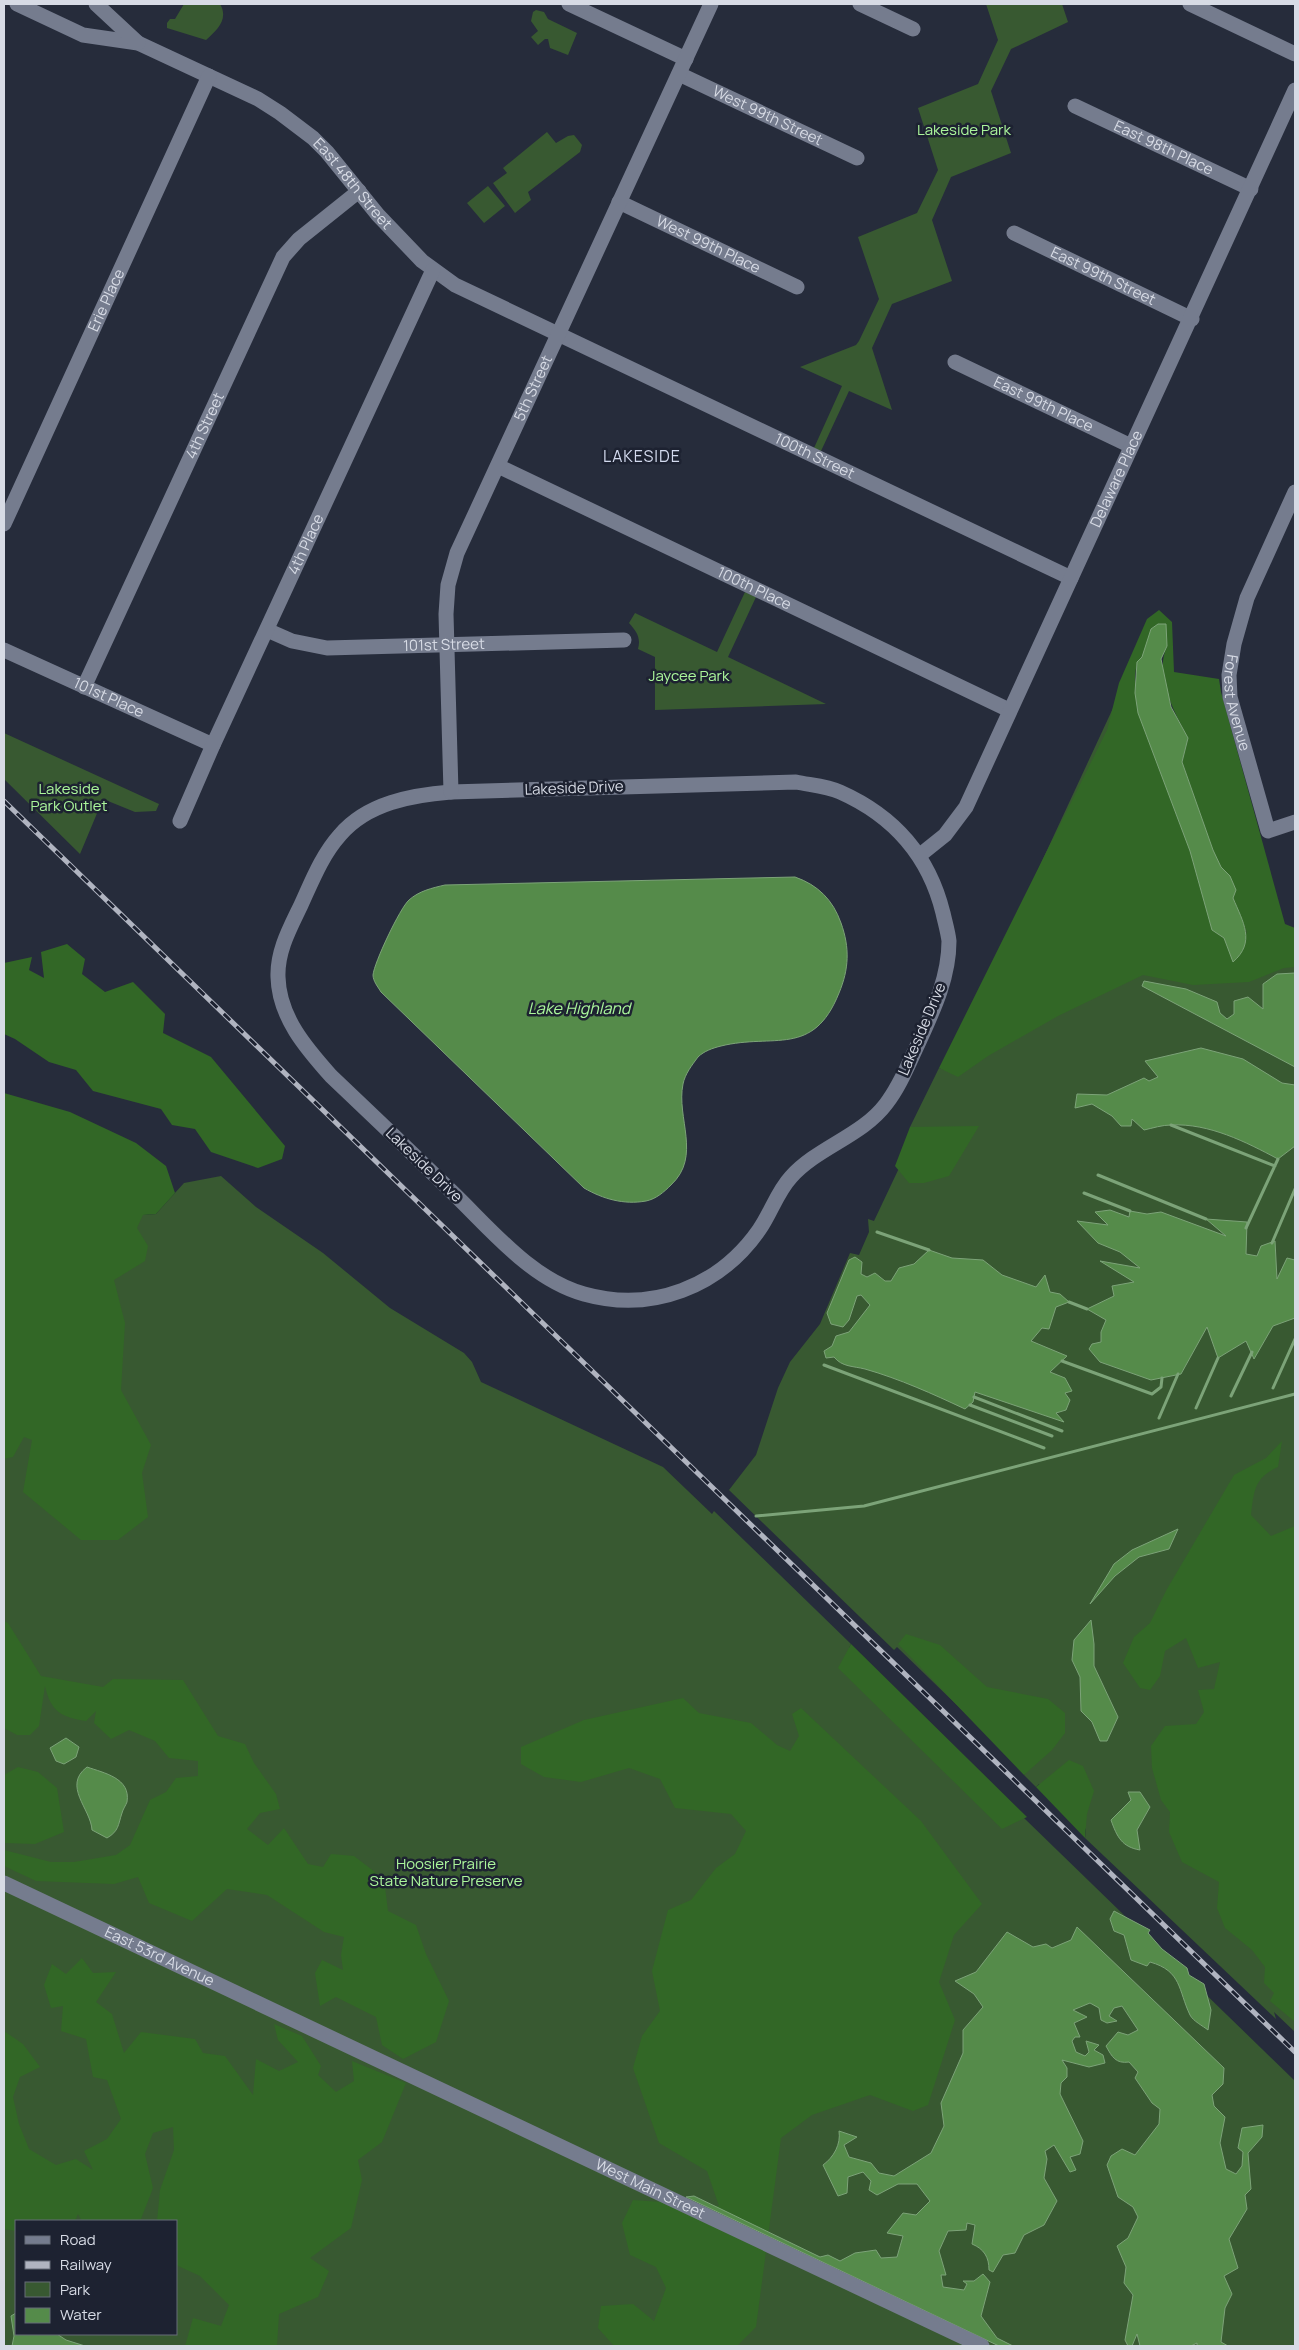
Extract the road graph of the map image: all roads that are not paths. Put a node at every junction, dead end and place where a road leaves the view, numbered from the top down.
1 (17, 4) edge
2 (96, 4) edge
3 (569, 4) edge
4 (711, 4) edge
5 (860, 4) edge
6 (1190, 4) edge
7 (913, 29) dead end
8 (138, 43) junction
9 (1295, 54) edge
10 (686, 59) junction
11 (679, 74) junction
12 (209, 76) junction
13 (1295, 90) edge
14 (1075, 106) dead end
15 (857, 158) dead end
16 (1251, 188) junction
17 (359, 191) junction
18 (619, 202) junction
19 (1014, 233) dead end
20 (432, 270) junction
21 (797, 287) dead end
22 (1192, 319) junction
23 (559, 333) junction
24 (955, 362) dead end
25 (1131, 446) junction
26 (498, 466) junction
27 (1295, 492) edge
28 (4, 524) edge
29 (1071, 578) junction
30 (267, 630) junction
31 (624, 640) dead end
32 (446, 646) junction
33 (4, 650) edge
34 (84, 687) junction
35 (1009, 710) junction
36 (213, 745) junction
37 (451, 792) junction
38 (180, 820) dead end
39 (1295, 822) edge
40 (920, 855) junction
41 (4, 1883) edge
42 (317, 2031) joint
43 (982, 2346) edge

1 - 8 street, East 48th Street
2 - 8 street, East 48th Street
3 - 10 street
4 - 10 street, 5th Street
5 - 7 street
6 - 9 street
8 - 12 street, East 48th Street
10 - 11 street, 5th Street
11 - 15 street, West 99th Street
11 - 18 street, 5th Street
12 - 17 street, East 48th Street
12 - 28 street, Erie Place
13 - 16 street, Delaware Place
14 - 16 street, East 98th Place
16 - 22 street, Delaware Place
17 - 20 street, East 48th Street
17 - 34 street, 4th Street
18 - 21 street, West 99th Place
18 - 23 street, 5th Street
19 - 22 street, East 99th Street
20 - 23 street, East 48th Street
20 - 30 street, 4th Place
22 - 25 street, Delaware Place
23 - 26 street, 5th Street
23 - 29 street, 100th Street
24 - 25 street, East 99th Place
25 - 29 street, Delaware Place
26 - 32 street, 5th Street
26 - 35 street, 100th Place
27 - 39 street, Forest Avenue
29 - 35 street, Delaware Place
30 - 32 street, 101st Street
30 - 36 street, 4th Place
31 - 32 street, 101st Street
32 - 37 street, 5th Street
33 - 34 street, 101st Place
34 - 36 street, 101st Place
35 - 40 street, Delaware Place
36 - 38 street, 4th Place
37 - 40 street, Lakeside Drive
37 - 40 street, Lakeside Drive
41 - 42 street, East 53rd Avenue
42 - 43 street, West Main Street

